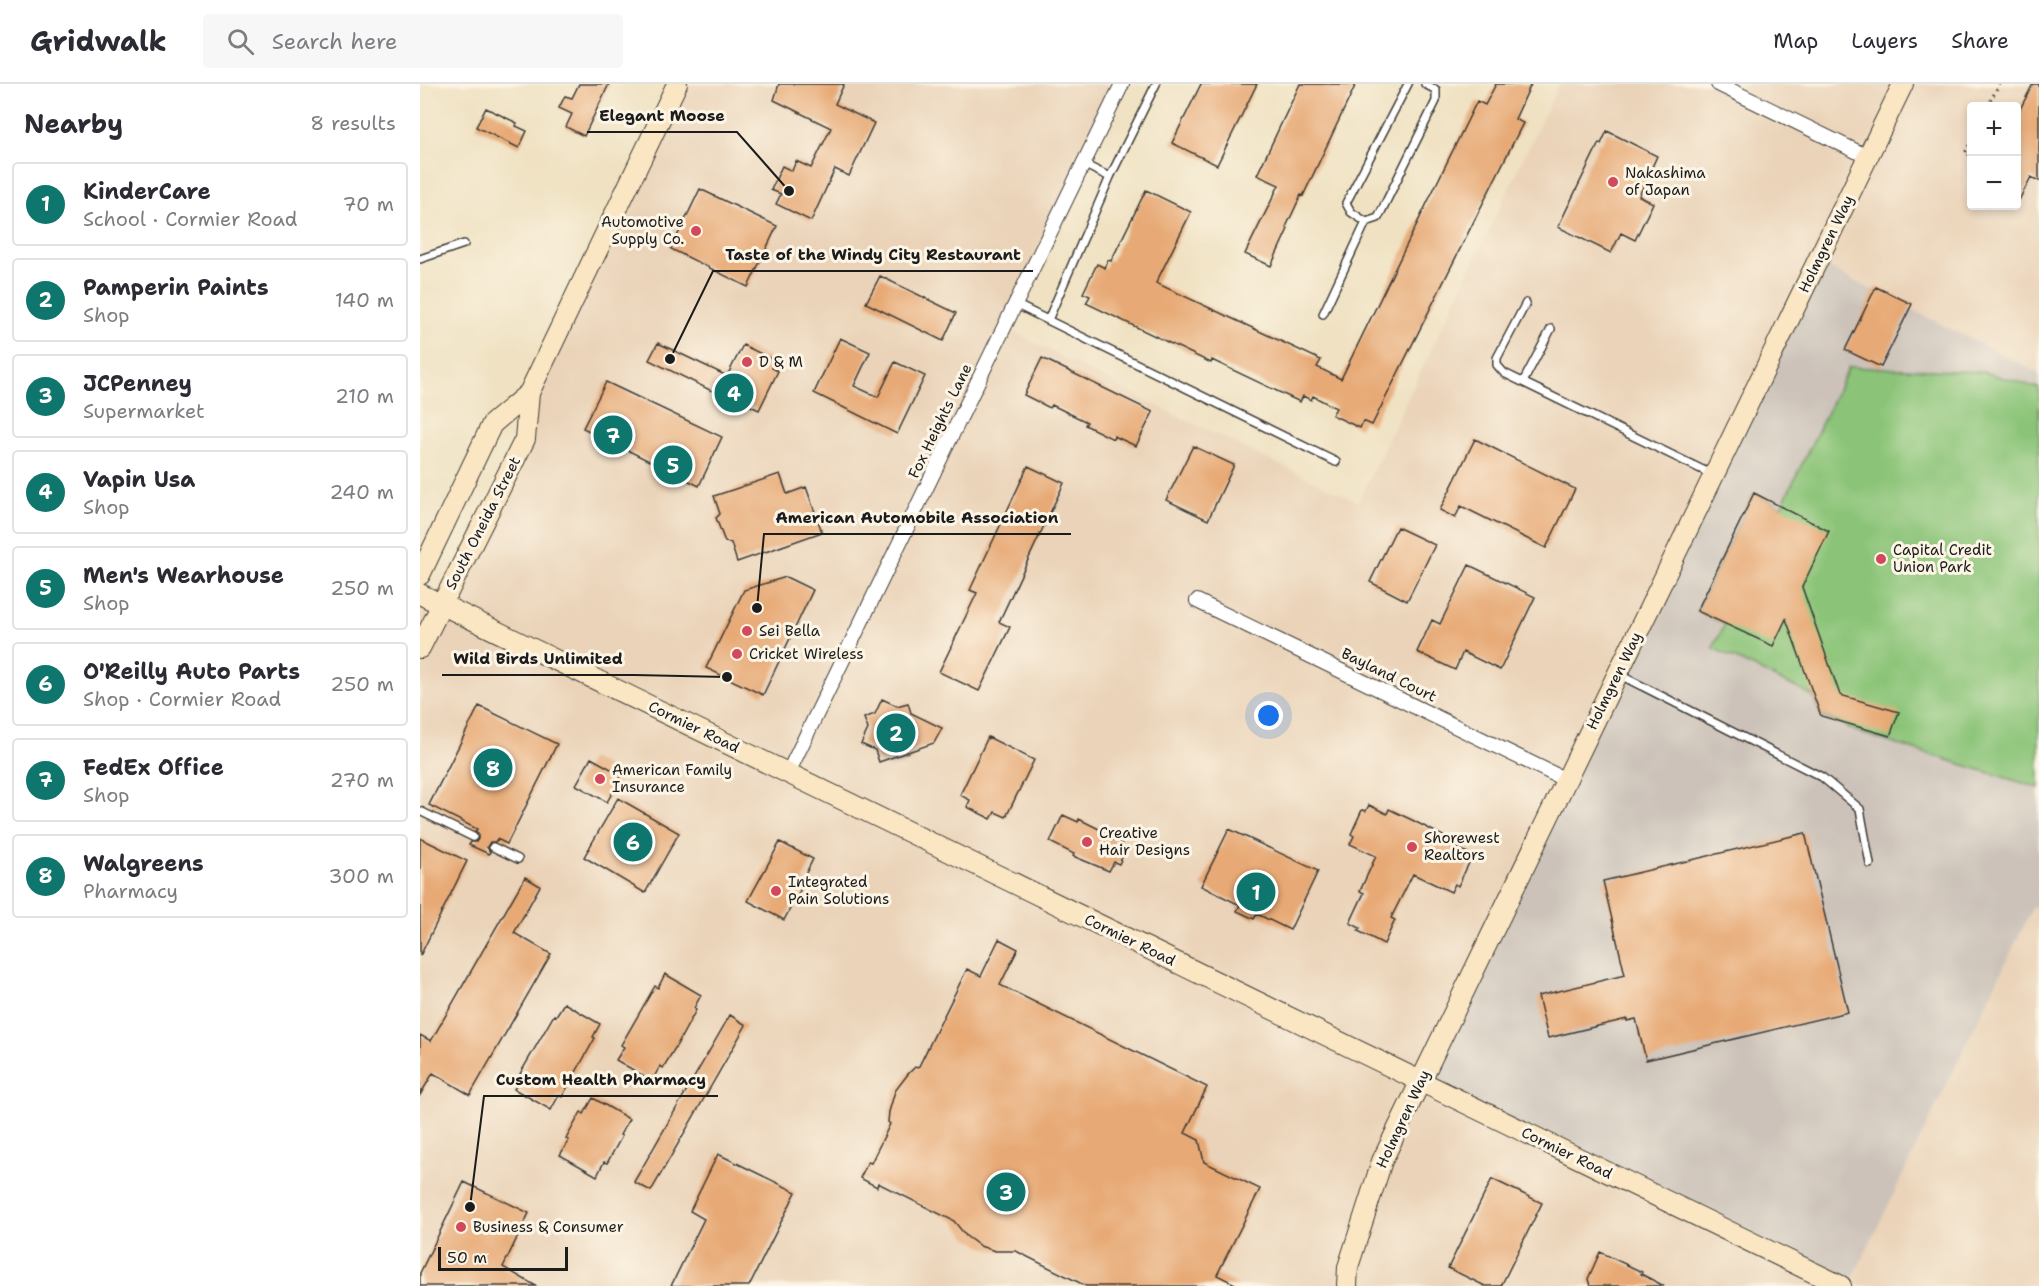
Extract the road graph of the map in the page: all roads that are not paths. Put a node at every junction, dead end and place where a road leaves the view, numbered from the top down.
1 (677, 84) edge
2 (1122, 84) edge
3 (1156, 84) edge
4 (1408, 84) edge
5 (1425, 84) edge
6 (1718, 84) edge
7 (1903, 84) edge
8 (1868, 157) junction
9 (1083, 164) junction
10 (1110, 177) junction
11 (1366, 222) junction
12 (464, 244) dead end
13 (420, 259) edge
14 (1526, 303) dead end
15 (1015, 304) junction
16 (1323, 314) dead end
17 (1048, 320) junction
18 (1551, 328) dead end
19 (1523, 382) junction
20 (529, 393) junction
21 (1336, 462) dead end
22 (1714, 476) junction
23 (420, 575) edge
24 (420, 594) edge
25 (1197, 600) dead end
26 (442, 605) junction
27 (420, 648) edge
28 (1618, 674) junction
29 (788, 773) junction
30 (1566, 780) junction
31 (420, 811) edge
32 (473, 837) dead end
33 (493, 847) dead end
34 (518, 859) dead end
35 (1870, 864) dead end
36 (1420, 1081) junction
37 (1347, 1286) edge
38 (1840, 1286) edge

1 - 20 street, South Oneida Street
2 - 9 street, Fox Heights Lane
3 - 10 lane
4 - 11 lane
5 - 11 lane
6 - 8 street
7 - 8 street, Holmgren Way
8 - 22 street, Holmgren Way
9 - 10 lane
9 - 15 street, Fox Heights Lane
10 - 17 lane
11 - 16 lane
12 - 13 lane
14 - 19 lane
15 - 17 lane
15 - 29 street, Fox Heights Lane
17 - 21 lane
18 - 19 lane
19 - 22 lane
20 - 23 street, South Oneida Street
20 - 26 street, South Oneida Street
22 - 28 street, Holmgren Way
24 - 26 street, Cormier Road
25 - 30 street, Bayland Court
26 - 27 street, South Oneida Street
26 - 29 street, Cormier Road
28 - 30 street, Holmgren Way
28 - 35 lane
29 - 36 street, Cormier Road
30 - 36 street, Holmgren Way
31 - 32 lane
33 - 34 lane
36 - 37 street, Holmgren Way
36 - 38 street, Cormier Road

